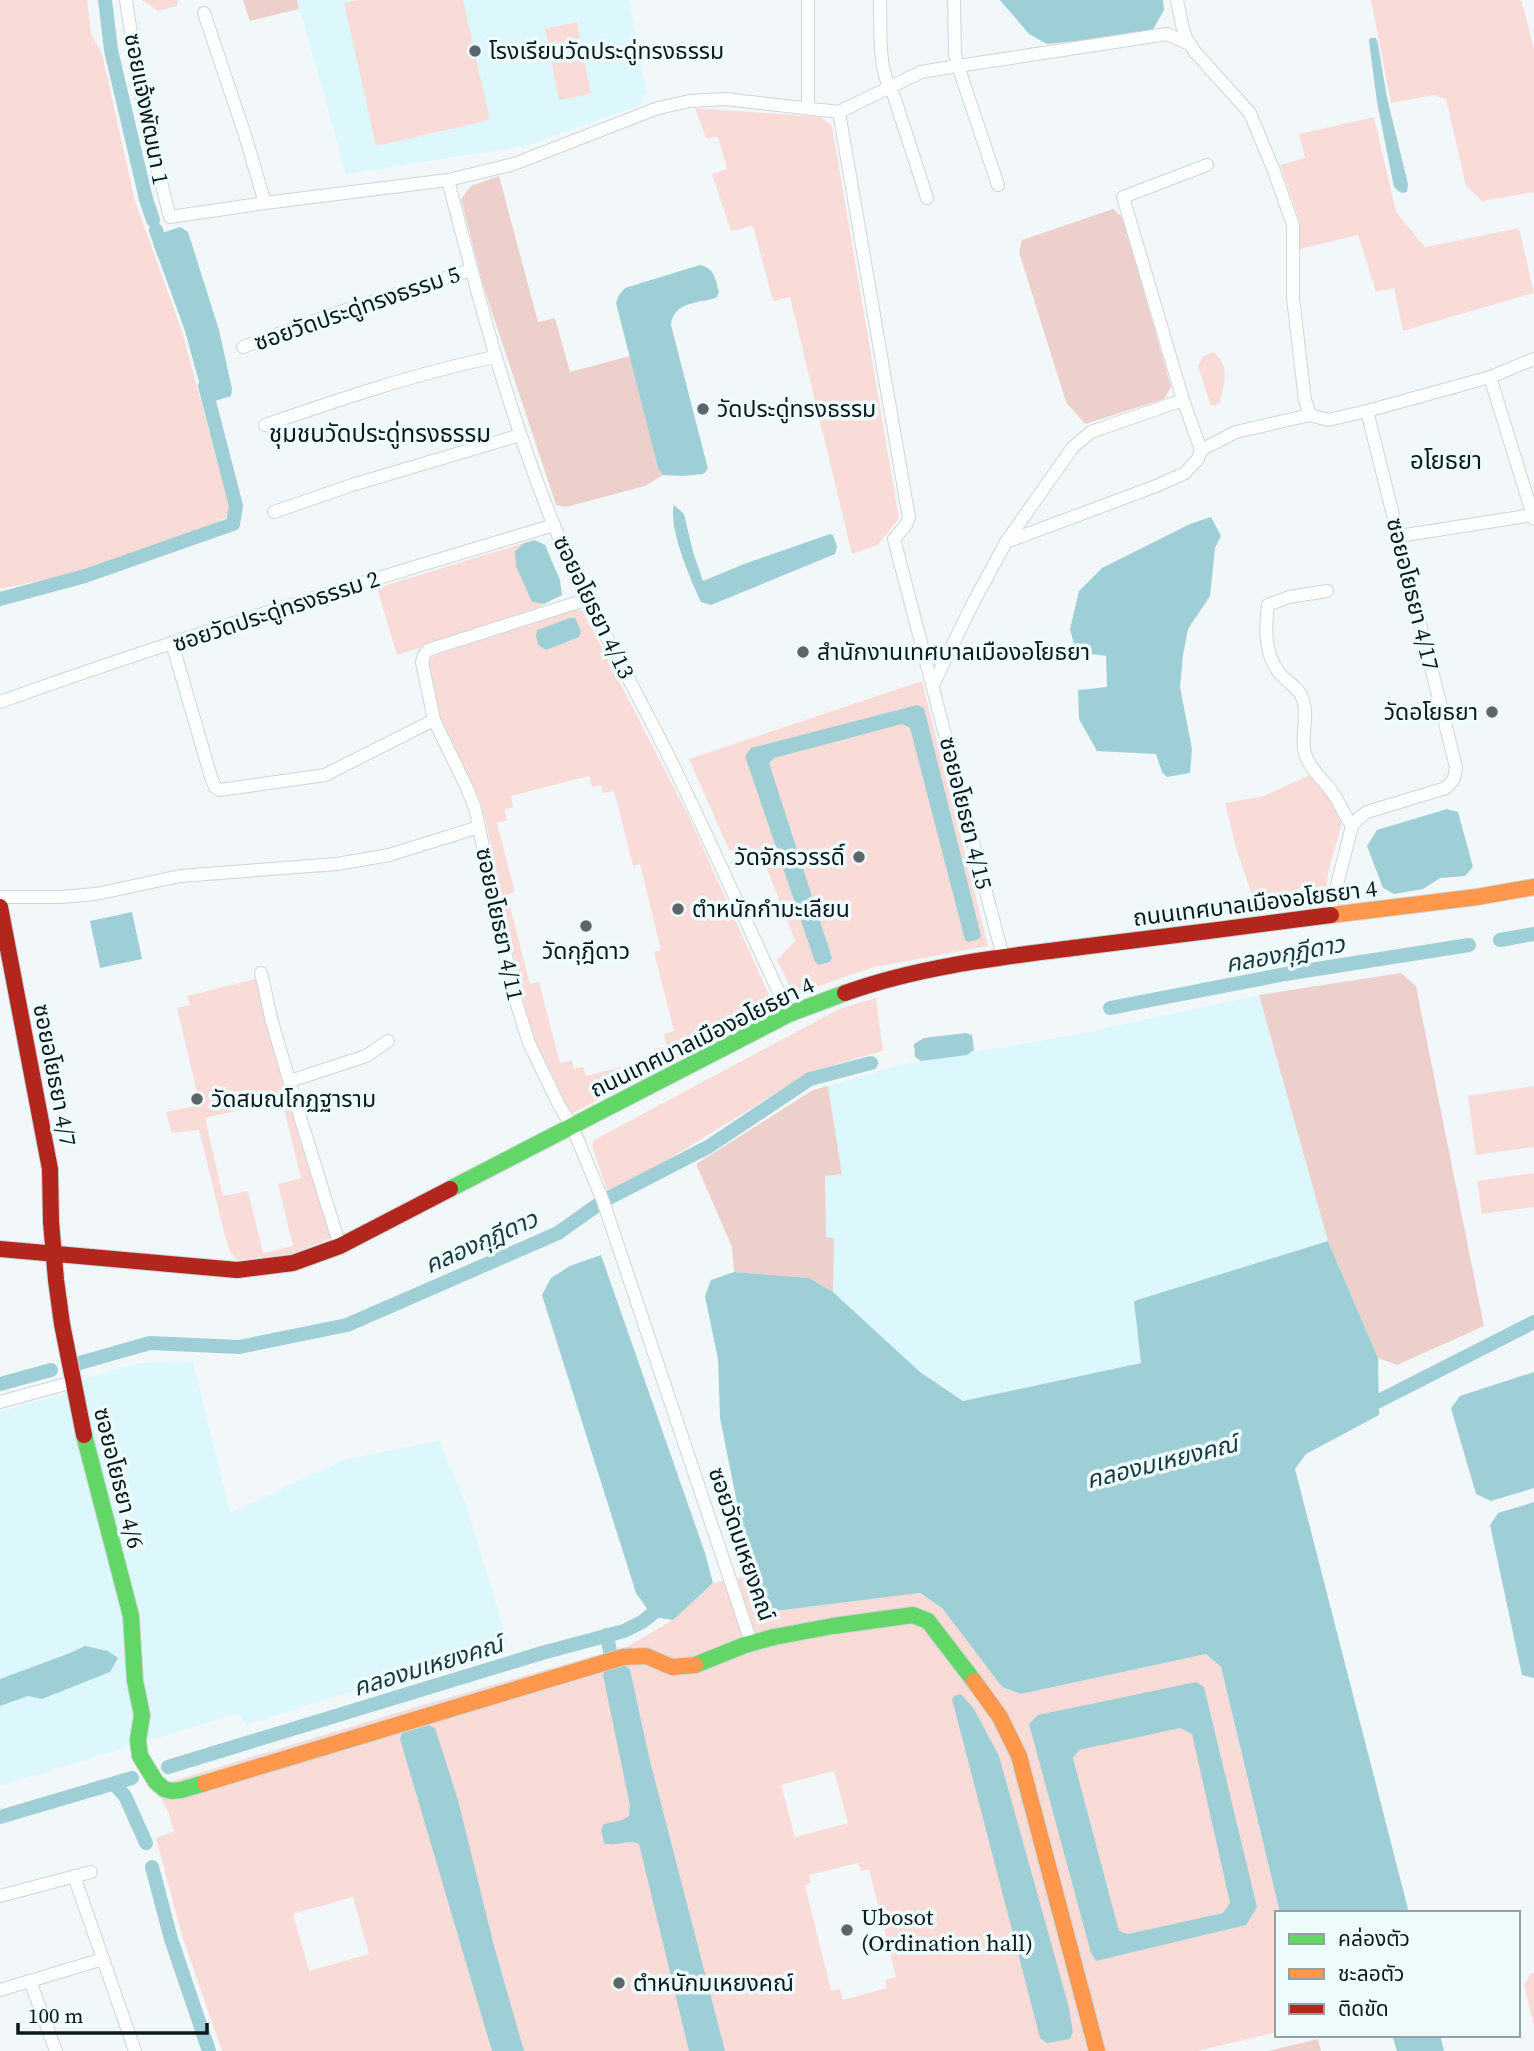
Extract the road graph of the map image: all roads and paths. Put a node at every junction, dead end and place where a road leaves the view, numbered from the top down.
1 (126, 0) edge
2 (808, 0) edge
3 (880, 0) edge
4 (954, 0) edge
5 (1177, 0) edge
6 (204, 13) dead end
7 (1179, 16) junction
8 (1167, 34) junction
9 (1191, 45) junction
10 (958, 66) junction
11 (888, 87) junction
12 (808, 107) junction
13 (839, 111) junction
14 (1207, 165) dead end
15 (448, 180) junction
16 (998, 185) dead end
17 (928, 198) dead end
18 (264, 203) junction
19 (471, 270) junction
20 (243, 346) dead end
21 (495, 357) junction
22 (1534, 359) edge
23 (1490, 377) junction
24 (1182, 400) junction
25 (1367, 411) junction
26 (1310, 415) junction
27 (265, 425) dead end
28 (520, 435) junction
29 (1201, 450) junction
30 (274, 512) dead end
31 (1533, 517) edge
32 (554, 525) junction
33 (1399, 536) junction
34 (1006, 542) junction
35 (1327, 590) dead end
36 (588, 599) junction
37 (172, 643) junction
38 (933, 685) junction
39 (0, 702) edge
40 (434, 720) junction
41 (1352, 826) junction
42 (479, 827) junction
43 (1534, 887) edge
44 (0, 897) edge
45 (0, 907) edge
46 (1329, 916) junction
47 (1003, 957) junction
48 (261, 973) dead end
49 (789, 1014) junction
50 (388, 1041) dead end
51 (290, 1081) junction
52 (572, 1126) junction
53 (340, 1246) junction
54 (0, 1249) edge
55 (54, 1252) junction
56 (74, 1382) junction
57 (0, 1402) edge
58 (751, 1643) junction
59 (91, 1871) dead end
60 (74, 1876) junction
61 (0, 1896) edge
62 (103, 1959) junction
63 (30, 1981) junction
64 (0, 1990) edge
65 (56, 2051) edge
66 (135, 2051) edge
67 (1097, 2051) edge

1 - 18 street, ซอยแจ้งพัฒนา 1
2 - 12 street
3 - 11 street
4 - 10 street
5 - 7 street
6 - 18 street
7 - 8 street
7 - 9 street
8 - 9 street
8 - 10 street
9 - 26 street
10 - 11 street
10 - 16 street
11 - 13 street
11 - 17 street
12 - 13 street
12 - 15 street
13 - 38 street, ซอยอโยธยา 4/15
14 - 24 street
15 - 18 street
15 - 19 street, ซอยอโยธยา 4/13
19 - 20 street, ซอยวัดประดู่ทรงธรรม 5
19 - 21 street, ซอยอโยธยา 4/13
21 - 27 street
21 - 28 street, ซอยอโยธยา 4/13
22 - 23 street
23 - 25 street
23 - 31 street
24 - 29 street
24 - 34 street
25 - 26 street
25 - 33 street, ซอยอโยธยา 4/17
26 - 29 street
28 - 30 street
28 - 32 street, ซอยอโยธยา 4/13
29 - 34 street
31 - 33 street
32 - 36 street, ซอยอโยธยา 4/13
32 - 37 street, ซอยวัดประดู่ทรงธรรม 2
33 - 41 street, ซอยอโยธยา 4/17
34 - 38 street
35 - 41 street
36 - 40 street, ซอยอโยธยา 4/11
36 - 49 street, ซอยอโยธยา 4/13
37 - 39 street, ซอยวัดประดู่ทรงธรรม 2
37 - 40 street
38 - 47 street, ซอยอโยธยา 4/15
40 - 42 street, ซอยอโยธยา 4/11
41 - 46 street
42 - 44 street
42 - 52 street, ซอยอโยธยา 4/11
43 - 46 street, ถนนเทศบาลเมืองอโยธยา 4
45 - 55 street, ซอยอโยธยา 4/7
46 - 47 street, ถนนเทศบาลเมืองอโยธยา 4
47 - 49 street, ถนนเทศบาลเมืองอโยธยา 4
48 - 51 street
49 - 52 street, ถนนเทศบาลเมืองอโยธยา 4
50 - 51 street
51 - 53 street
52 - 53 street, ถนนเทศบาลเมืองอโยธยา 4
52 - 58 street, ซอยวัดมเหยงคณ์
53 - 55 street, ถนนเทศบาลเมืองอโยธยา 4
54 - 55 street, ถนนเทศบาลเมืองอโยธยา 4
55 - 56 street, ซอยอโยธยา 4/6
56 - 57 street
56 - 58 street, ซอยอโยธยา 4/6
58 - 67 street, ซอยวัดมเหยงคณ์
59 - 60 street
60 - 61 street
60 - 62 street
62 - 63 street
62 - 66 street
63 - 64 street
63 - 65 street

